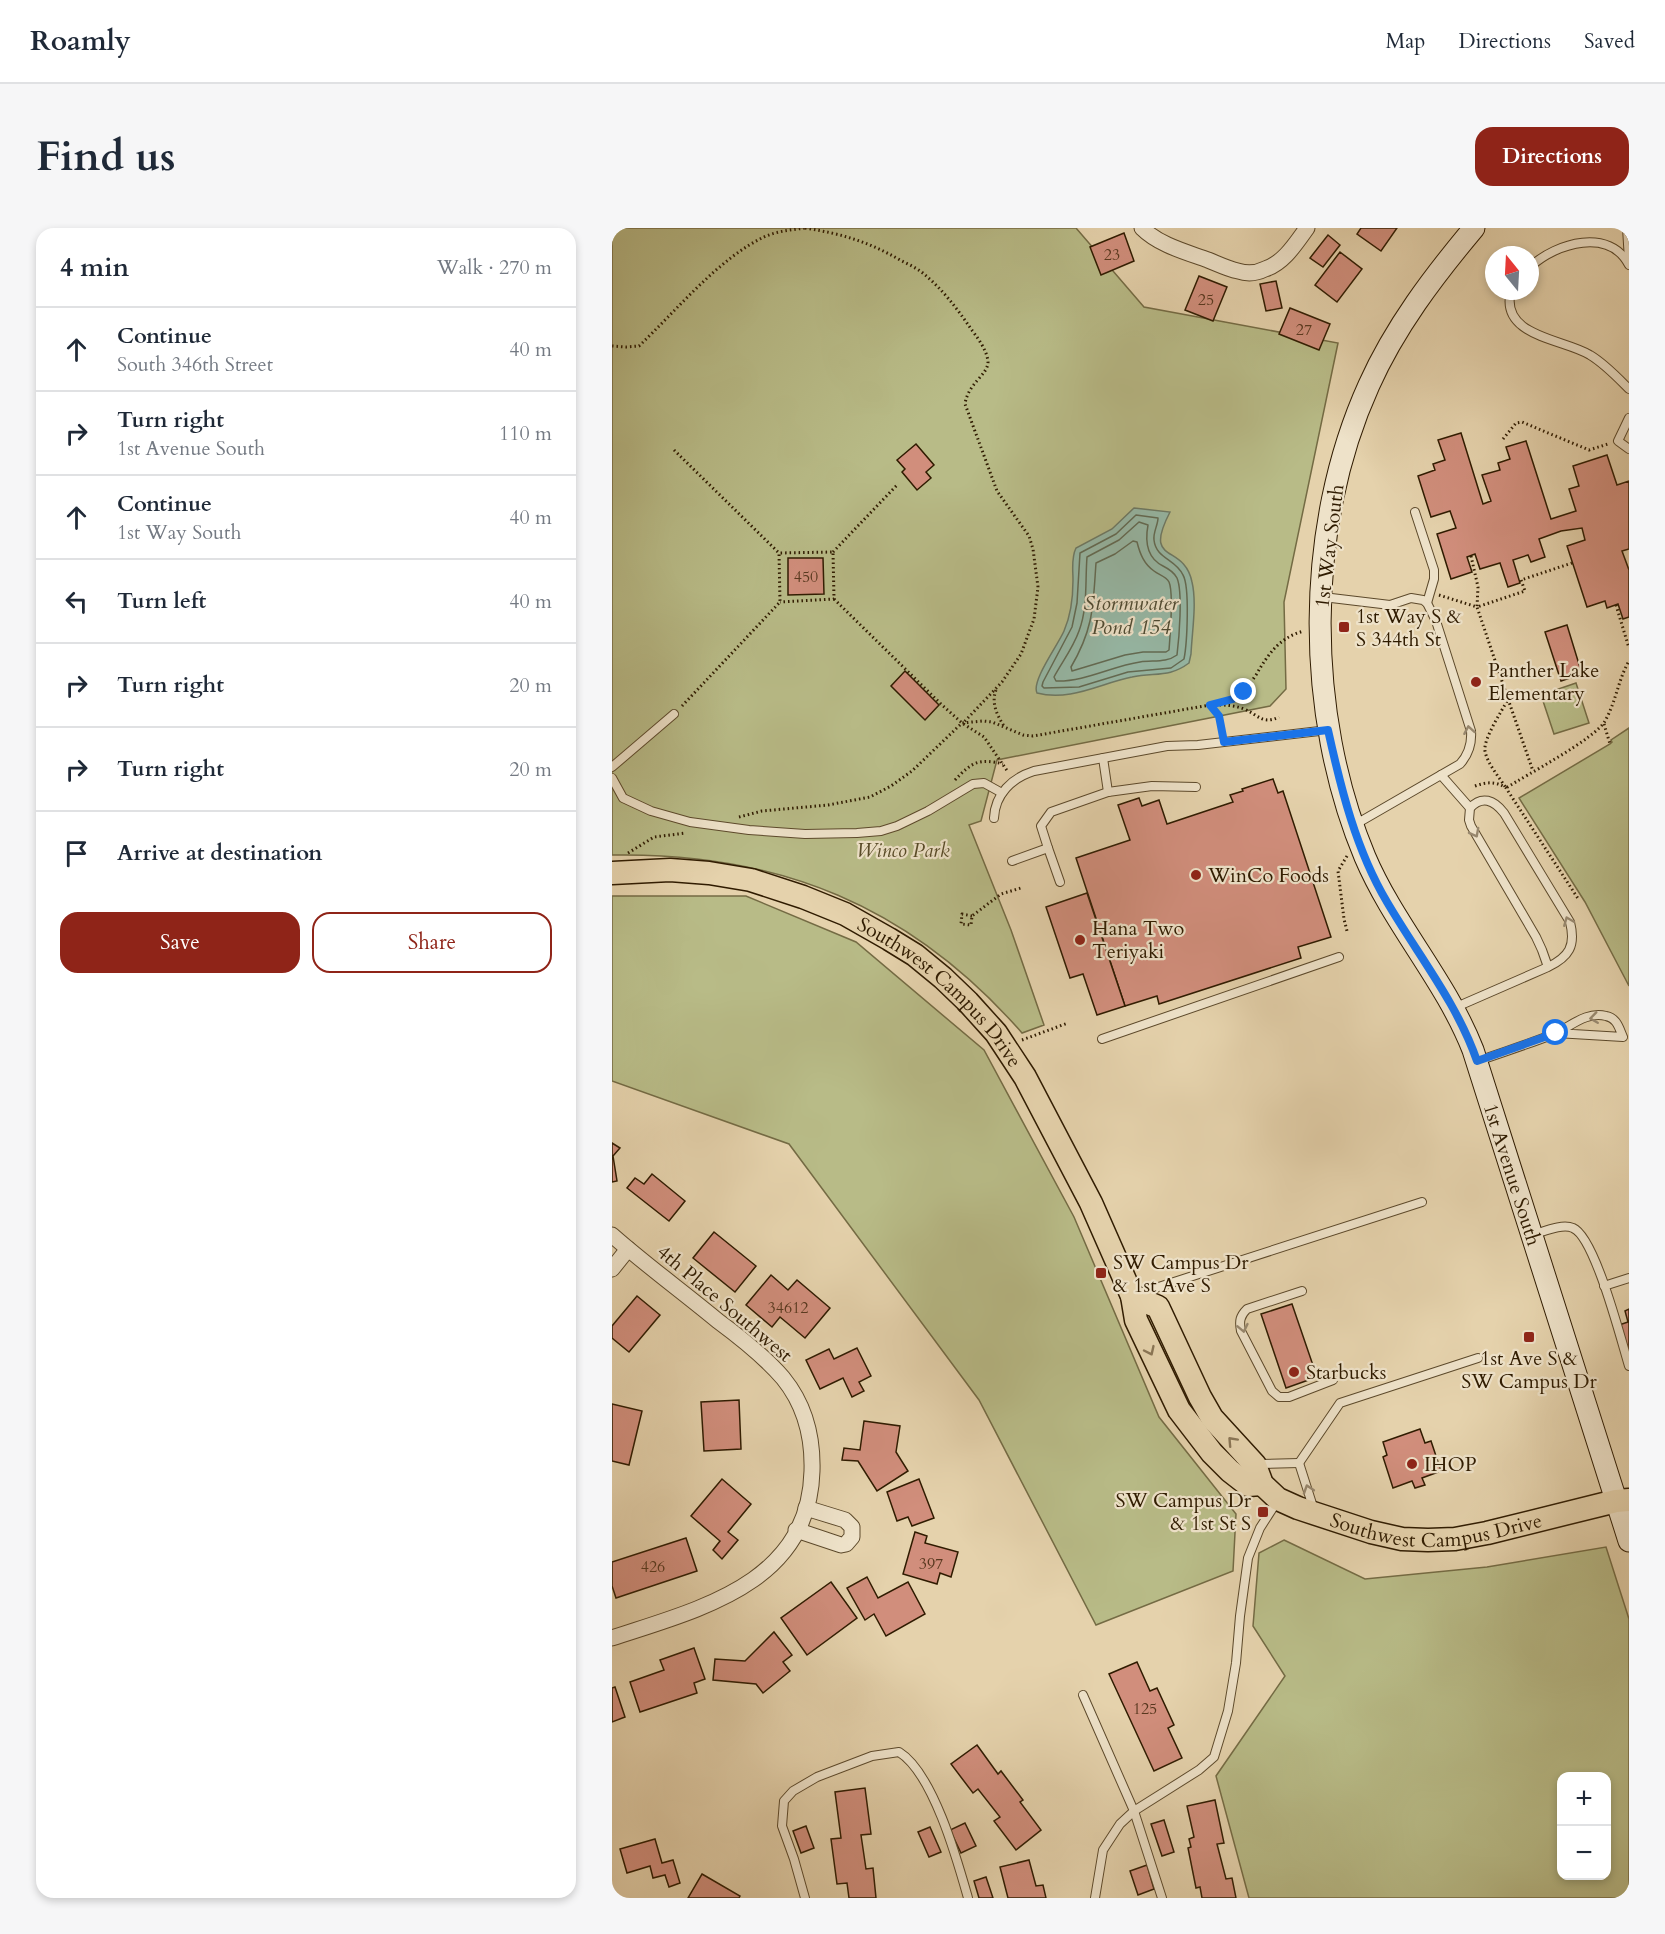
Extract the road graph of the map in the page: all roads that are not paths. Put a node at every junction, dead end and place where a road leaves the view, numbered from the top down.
1 (1142, 228) edge
2 (1307, 228) edge
3 (1474, 228) edge
4 (1627, 228) edge
5 (1539, 260) edge
6 (1629, 264) edge
7 (1509, 300) edge
8 (1629, 389) edge
9 (1629, 418) edge
10 (1629, 449) edge
11 (1415, 512) dead end
12 (1322, 597) junction
13 (1427, 603) junction
14 (674, 714) road end
15 (1328, 730) junction
16 (1104, 758) junction
17 (612, 767) edge
18 (1441, 775) junction
19 (612, 778) edge
20 (1196, 787) dead end
21 (1107, 792) junction
22 (1002, 793) junction
23 (1470, 808) junction
24 (994, 818) dead end
25 (1353, 826) junction
26 (1048, 848) junction
27 (1011, 861) dead end
28 (612, 873) edge
29 (1060, 882) dead end
30 (1339, 957) dead end
31 (1548, 967) junction
32 (1454, 1008) junction
33 (1556, 1033) junction
34 (1102, 1039) dead end
35 (1477, 1061) junction
36 (1422, 1202) dead end
37 (612, 1235) edge
38 (1532, 1235) junction
39 (628, 1249) junction
40 (612, 1269) edge
41 (1629, 1278) edge
42 (1604, 1286) junction
43 (1302, 1291) dead end
44 (1132, 1296) junction
45 (1478, 1358) dead end
46 (1629, 1366) edge
47 (1333, 1380) dead end
48 (1299, 1462) junction
49 (1265, 1483) junction
50 (1625, 1497) edge
51 (1316, 1516) junction
52 (1629, 1541) edge
53 (612, 1638) edge
54 (1083, 1695) dead end
55 (1134, 1811) junction
56 (805, 1898) edge
57 (968, 1898) edge
58 (1095, 1898) edge
59 (1162, 1898) edge

1 - 2 street
3 - 12 main road, 1st Way South
4 - 6 lane
5 - 6 lane
7 - 8 lane
9 - 10 lane
11 - 13 lane
12 - 13 lane
12 - 15 main road, 1st Way South
18 -> 13 lane
14 - 17 lane
15 - 16 lane
15 - 25 main road, 1st Way South
16 - 21 lane
16 - 22 lane
18 - 23 lane
18 - 25 lane
19 - 22 lane
20 - 21 lane
21 - 26 lane
22 - 24 lane
23 -> 31 lane
31 -> 23 lane
25 - 32 main road, 1st Avenue South
26 - 27 lane
26 - 29 lane
28 - 44 main road, Southwest Campus Drive
30 - 34 lane
31 - 32 lane
32 - 35 main road, 1st Avenue South
33 -> 33 lane
33 - 35 lane
35 - 38 main road, 1st Avenue South
36 - 44 lane
37 - 39 street, 4th Place Southwest
38 - 42 lane
38 - 50 main road, 1st Avenue South
39 - 40 street
39 - 53 street, 4th Place Southwest
41 - 42 lane
42 - 46 lane
43 -> 47 lane
44 - 49 main road, Southwest Campus Drive
45 - 48 lane
48 - 49 lane
51 -> 48 lane
49 - 51 main road, Southwest Campus Drive
49 - 55 lane
50 - 51 main road, Southwest Campus Drive
50 - 52 main road, 1st Avenue South
54 - 55 lane
55 - 58 lane
55 - 59 lane
56 - 57 lane

